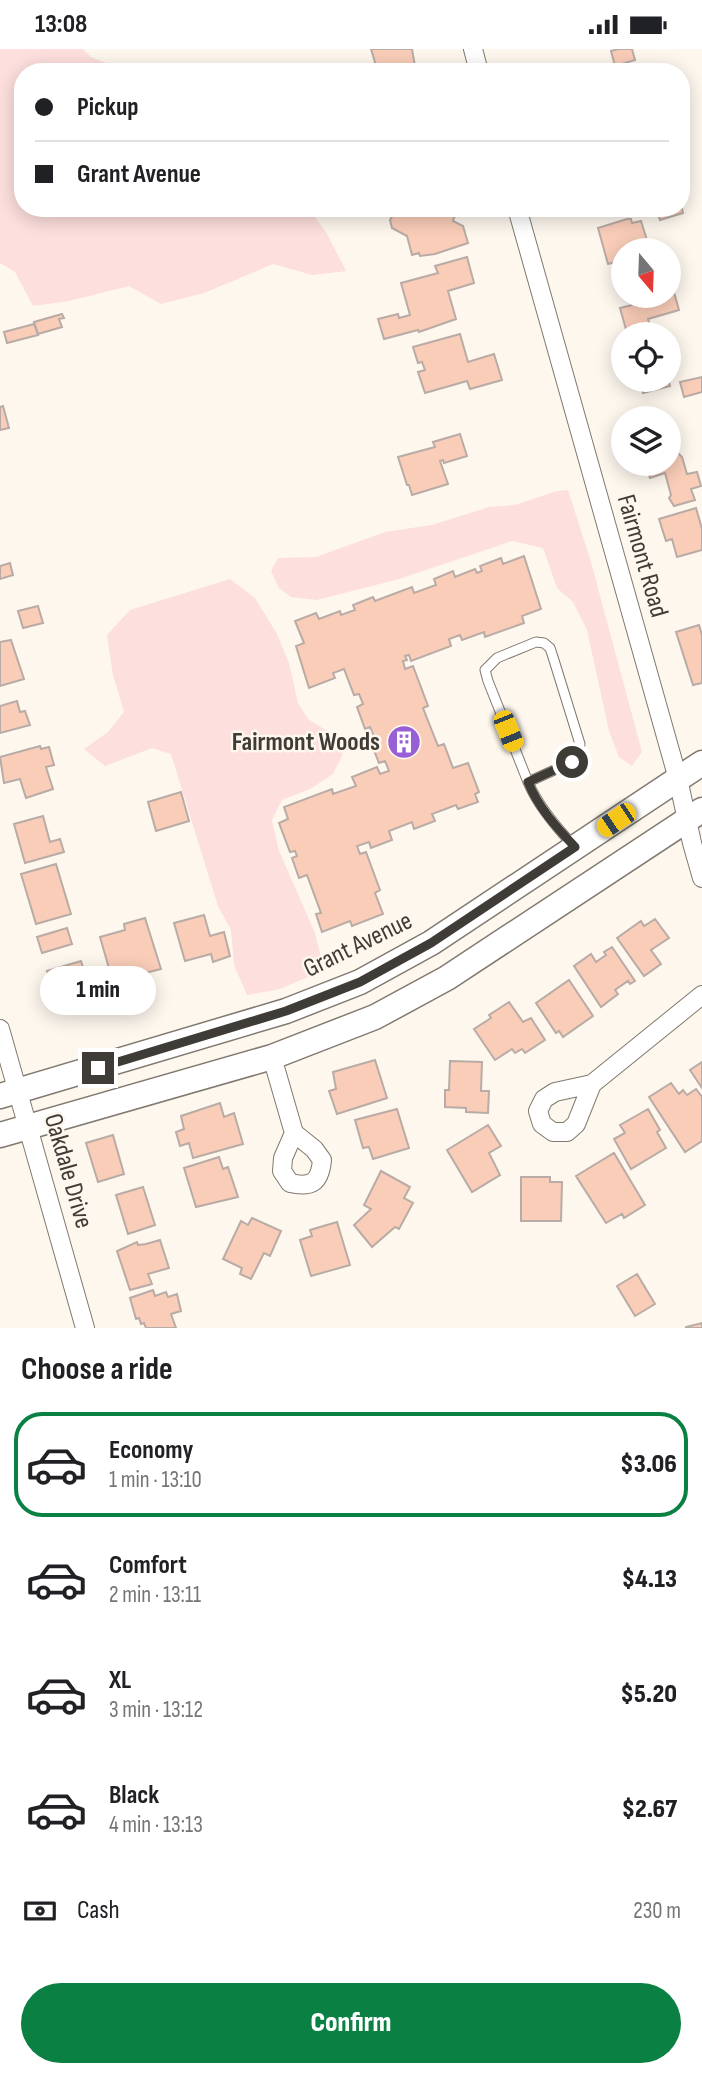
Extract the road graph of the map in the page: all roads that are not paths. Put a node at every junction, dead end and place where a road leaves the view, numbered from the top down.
1 (520, 217) edge
2 (702, 763) edge
3 (678, 779) junction
4 (528, 782) junction
5 (695, 815) edge
6 (575, 847) junction
7 (702, 878) edge
8 (702, 995) edge
9 (0, 1029) edge
10 (272, 1057) junction
11 (593, 1084) dead end
12 (9, 1094) edge
13 (29, 1127) junction
14 (294, 1133) dead end
15 (0, 1135) edge
16 (85, 1328) edge

1 - 3 street, Fairmont Road
2 - 3 main road, Grant Avenue
3 - 5 street, Fairmont Road
3 - 6 main road, Grant Avenue
4 - 4 lane
4 - 6 lane
5 - 7 street, Fairmont Road
5 - 10 main road
6 - 12 main road, Grant Avenue
8 - 11 street
9 - 12 street, Oakdale Drive
10 - 13 main road
10 - 14 street
12 - 13 street, Oakdale Drive
13 - 15 main road
13 - 16 street, Oakdale Drive

